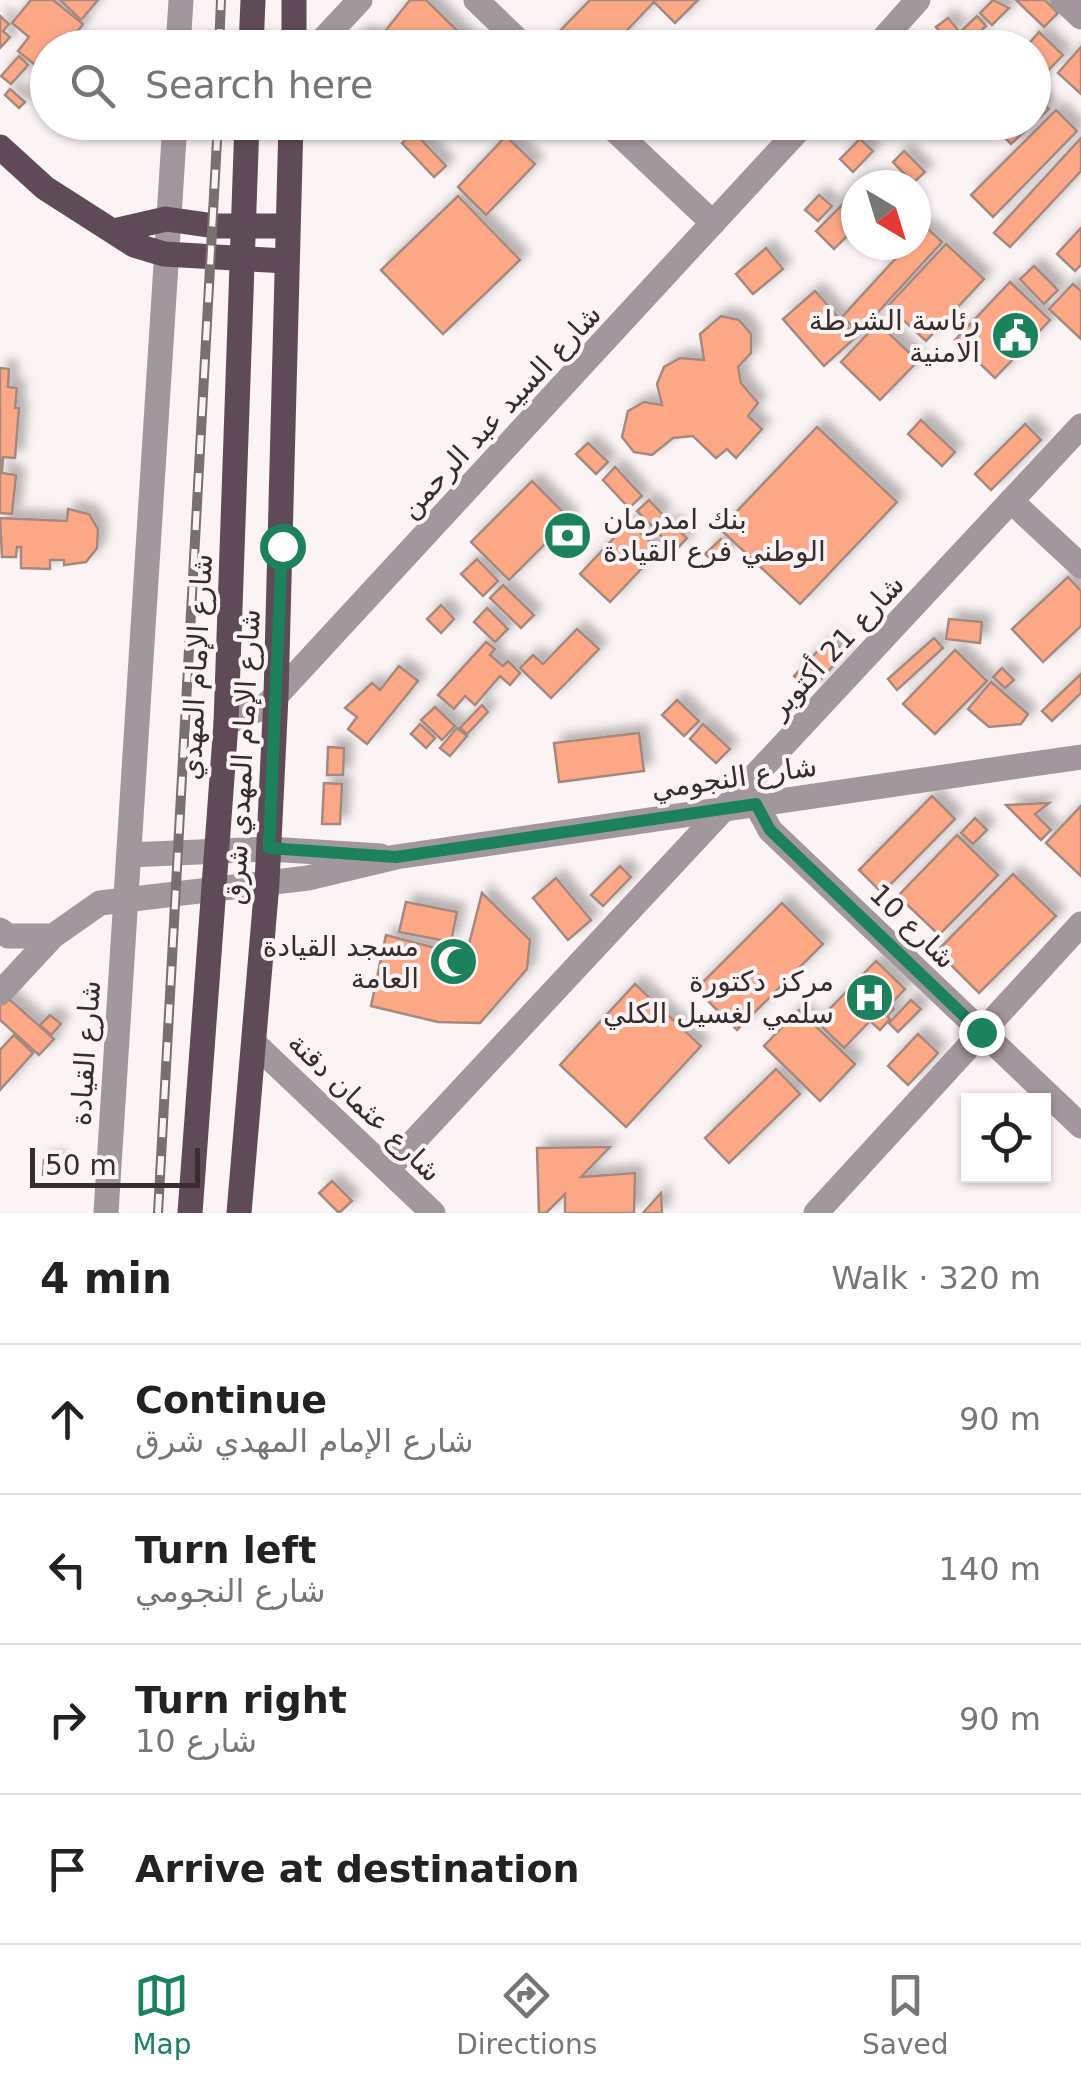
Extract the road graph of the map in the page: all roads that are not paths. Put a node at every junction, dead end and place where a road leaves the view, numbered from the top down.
1 (180, 0) edge
2 (252, 0) edge
3 (294, 0) edge
4 (360, 0) edge
5 (476, 0) edge
6 (918, 0) edge
7 (1063, 0) edge
8 (1081, 17) edge
9 (179, 30) edge
10 (251, 30) edge
11 (294, 30) edge
12 (332, 30) edge
13 (507, 30) edge
14 (891, 30) edge
15 (173, 140) edge
16 (246, 140) edge
17 (290, 140) edge
18 (625, 140) edge
19 (790, 140) edge
20 (0, 147) edge
21 (166, 219) junction
22 (714, 223) junction
23 (242, 225) junction
24 (287, 226) junction
25 (114, 231) junction
26 (164, 254) junction
27 (240, 260) junction
28 (286, 260) junction
29 (1081, 426) edge
30 (1011, 501) junction
31 (1081, 566) edge
32 (276, 696) junction
33 (226, 723) junction
34 (1081, 757) edge
35 (756, 804) junction
36 (728, 808) junction
37 (269, 848) junction
38 (216, 851) junction
39 (128, 856) junction
40 (396, 857) junction
41 (268, 883) junction
42 (212, 889) junction
43 (124, 898) junction
44 (1081, 924) edge
45 (0, 930) edge
46 (52, 936) junction
47 (0, 993) edge
48 (981, 1032) junction
49 (255, 1044) junction
50 (1081, 1126) edge
51 (388, 1168) junction
52 (106, 1213) edge
53 (190, 1213) edge
54 (240, 1213) edge
55 (433, 1213) edge
56 (816, 1213) edge

1 - 9 street
2 - 10 main road
3 - 11 main road
4 - 12 street
5 - 13 street
6 - 14 street
7 - 8 street
15 - 21 street, شارع القيادة
16 - 23 main road, شارع الإمام المهدي
17 - 24 main road, شارع الإمام المهدي شرق
18 - 22 street
19 - 22 street, شارع السيد عبد الرحمن
20 - 25 main road
21 - 23 main road
21 - 25 main road
21 - 26 street, شارع القيادة
22 - 32 street, شارع السيد عبد الرحمن
23 - 24 main road
23 - 27 main road, شارع الإمام المهدي
24 - 28 main road, شارع الإمام المهدي شرق
25 - 26 main road
26 - 27 main road
26 - 39 street, شارع القيادة
27 - 28 main road
27 - 33 main road, شارع الإمام المهدي
28 - 32 main road, شارع الإمام المهدي شرق
29 - 30 street, شارع 21 أكتوبر
30 - 31 street
30 - 36 street, شارع 21 أكتوبر
32 - 33 street, شارع السيد عبد الرحمن
32 - 37 main road, شارع الإمام المهدي شرق
33 - 38 main road, شارع الإمام المهدي
34 - 35 street, شارع النجومي
35 - 36 street, شارع النجومي
35 - 48 street, شارع 10
36 - 40 street, شارع النجومي
36 - 51 street, شارع 21 أكتوبر
37 - 38 street, شارع النجومي
37 - 40 street, شارع النجومي
37 - 41 main road, شارع الإمام المهدي شرق
38 - 39 street, شارع النجومي
38 - 42 main road, شارع الإمام المهدي
39 - 43 street, شارع القيادة
40 - 41 street, شارع النجومي
41 - 42 street, شارع النجومي
41 - 49 main road, شارع الإمام المهدي شرق
42 - 43 street, شارع النجومي
42 - 53 main road, شارع الإمام المهدي
43 - 46 street, شارع النجومي
43 - 52 street, شارع القيادة
44 - 48 street
45 - 46 street
46 - 47 street, شارع النجومي
48 - 50 street, شارع 10
48 - 56 street
49 - 51 street, شارع عثمان دقنة
49 - 54 main road, شارع الإمام المهدي شرق
51 - 55 street, شارع عثمان دقنة

